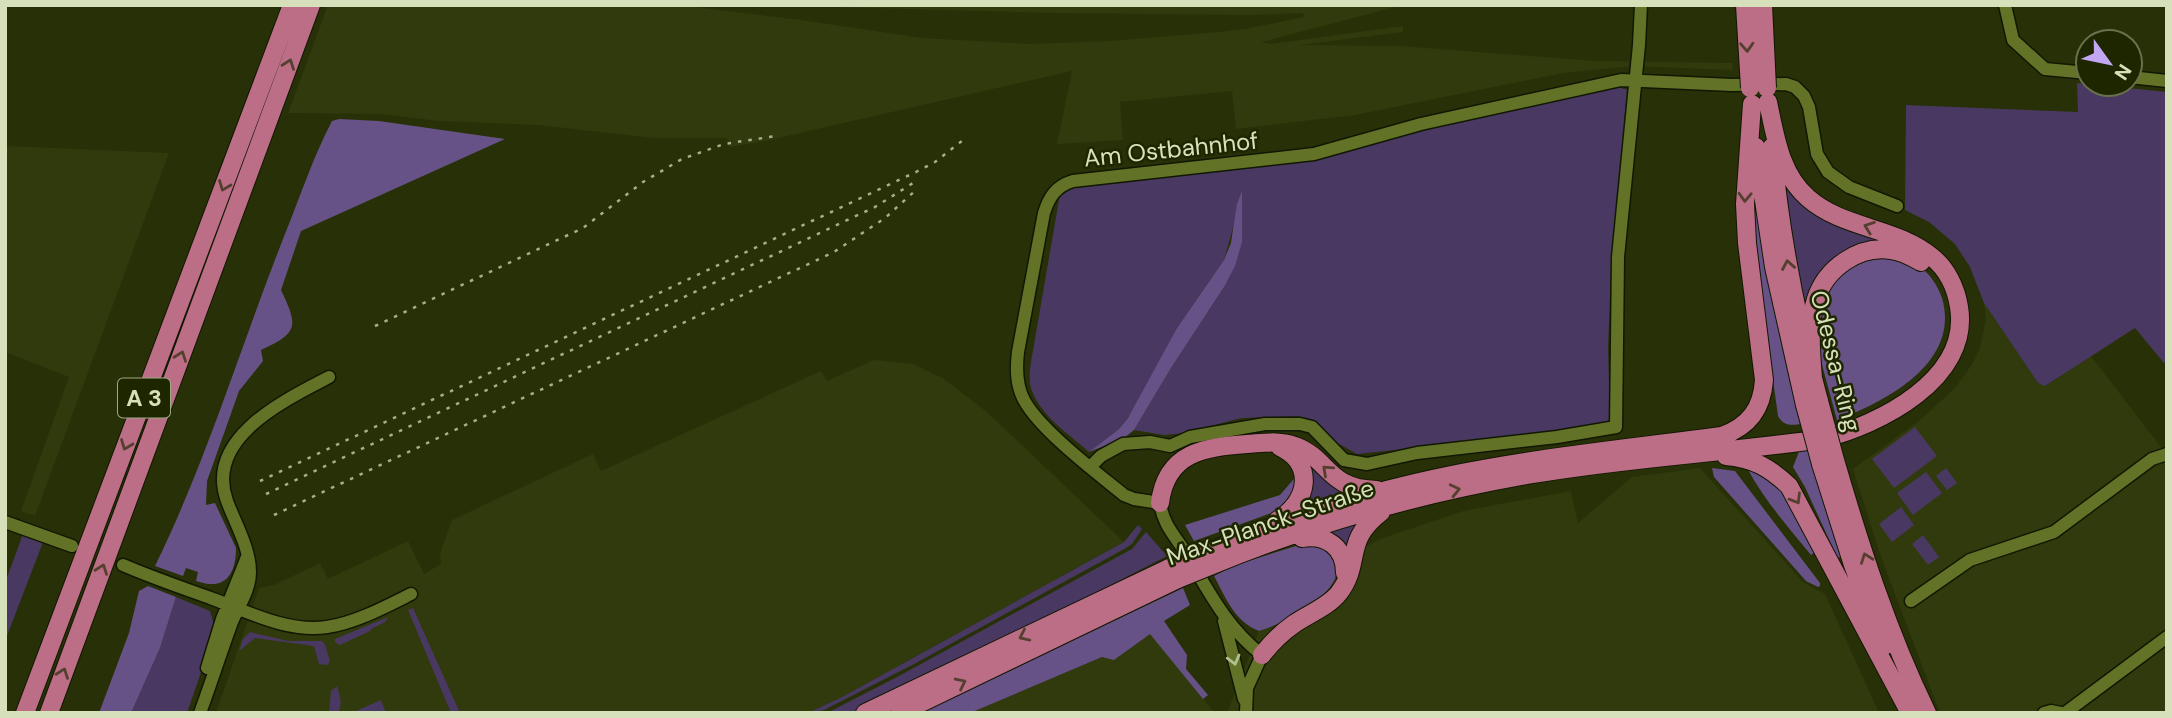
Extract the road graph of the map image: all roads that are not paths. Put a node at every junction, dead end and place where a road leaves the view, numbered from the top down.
1 (292, 5) edge
2 (311, 5) edge
3 (1641, 5) edge
4 (1745, 5) edge
5 (1763, 5) edge
6 (2005, 5) edge
7 (2074, 72) edge
8 (2144, 79) edge
9 (1635, 80) junction
10 (2167, 81) edge
11 (1759, 95) junction
12 (1897, 206) dead end
13 (329, 377) dead end
14 (1813, 379) junction
15 (1812, 403) junction
16 (1270, 443) junction
17 (1611, 451) junction
18 (2167, 454) edge
19 (1681, 456) junction
20 (1828, 462) junction
21 (1090, 467) junction
22 (1388, 498) junction
23 (1160, 503) junction
24 (5, 522) edge
25 (1268, 536) junction
26 (72, 546) dead end
27 (123, 565) dead end
28 (1174, 574) junction
29 (1344, 585) junction
30 (411, 594) dead end
31 (1911, 601) dead end
32 (234, 607) junction
33 (1222, 615) junction
34 (2167, 637) edge
35 (1262, 654) junction
36 (1246, 709) edge
37 (25, 713) edge
38 (49, 713) edge
39 (192, 713) edge
40 (200, 713) edge
41 (864, 713) edge
42 (900, 713) edge
43 (1910, 713) edge
44 (1927, 713) edge
45 (2044, 713) edge
46 (2063, 713) edge

1 -> 37 highway, A 3
38 -> 2 highway, A 3
3 - 9 street
4 -> 11 highway, Odessa-Ring, bridge
5 - 11 highway, Odessa-Ring, bridge
6 - 7 street
8 - 10 street
9 - 12 street, Am Ostbahnhof
9 - 21 street
9 - 21 street, Am Ostbahnhof
14 -> 11 highway, Odessa-Ring
11 - 15 highway, Odessa-Ring
11 -> 17 highway
19 -> 11 highway
13 - 32 street
14 - 15 highway, Odessa-Ring
14 - 17 highway
15 - 20 highway, Odessa-Ring, bridge
22 -> 16 highway
16 - 23 highway
16 - 25 highway
17 - 22 highway, Max-Planck-Straße
18 - 31 street
22 -> 19 highway, Max-Planck-Straße
19 -> 43 highway
20 - 43 highway, Odessa-Ring
44 -> 20 highway, Odessa-Ring
21 - 23 street, Am Ostbahnhof
22 - 25 highway, Max-Planck-Straße
22 - 29 highway
23 - 33 street
24 - 26 street
25 - 28 highway, Max-Planck-Straße, bridge
25 - 29 highway
27 - 32 street
28 -> 41 highway, Max-Planck-Straße
42 -> 28 highway, Max-Planck-Straße
29 - 35 highway
30 - 32 street
32 - 39 street
32 - 40 street
33 - 35 street
33 -> 36 street
34 - 46 street
35 - 36 street
45 - 46 street

